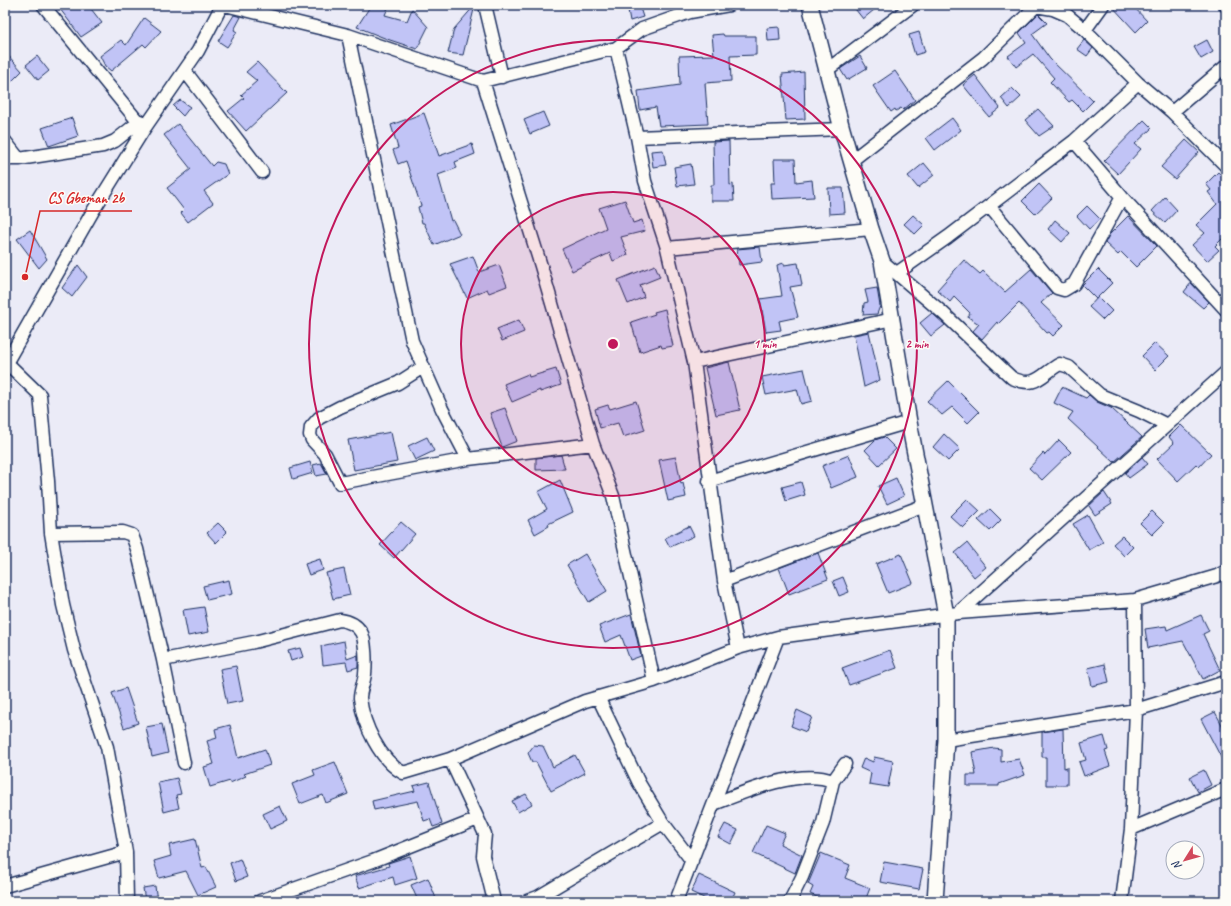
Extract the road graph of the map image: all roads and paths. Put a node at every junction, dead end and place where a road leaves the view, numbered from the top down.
1 (43, 5) edge
2 (224, 5) edge
3 (485, 5) edge
4 (729, 5) edge
5 (810, 5) edge
6 (913, 5) edge
7 (1103, 5) edge
8 (1084, 30) junction
9 (348, 35) junction
10 (616, 48) junction
11 (1226, 66) edge
12 (827, 70) junction
13 (185, 71) junction
14 (502, 76) junction
15 (483, 81) junction
16 (1138, 83) junction
17 (1172, 112) junction
18 (142, 125) junction
19 (842, 129) junction
20 (637, 137) junction
21 (5, 141) edge
22 (1074, 141) junction
23 (5, 159) edge
24 (19, 159) junction
25 (851, 161) junction
26 (1226, 166) edge
27 (262, 172) dead end
28 (1122, 198) junction
29 (988, 206) junction
30 (871, 228) junction
31 (667, 248) junction
32 (882, 261) junction
33 (897, 273) junction
34 (1226, 310) edge
35 (893, 319) junction
36 (694, 362) junction
37 (5, 363) edge
38 (423, 367) junction
39 (1226, 372) edge
40 (909, 422) junction
41 (1167, 425) junction
42 (593, 444) junction
43 (468, 459) junction
44 (709, 481) junction
45 (925, 505) junction
46 (51, 533) junction
47 (1226, 571) edge
48 (724, 581) junction
49 (1135, 600) junction
50 (952, 614) junction
51 (778, 637) junction
52 (738, 648) junction
53 (163, 660) junction
54 (654, 680) junction
55 (1226, 682) edge
56 (598, 697) junction
57 (1136, 710) junction
58 (946, 740) junction
59 (450, 758) junction
60 (184, 763) dead end
61 (845, 764) dead end
62 (833, 781) junction
63 (1226, 788) edge
64 (714, 804) junction
65 (478, 820) junction
66 (664, 822) junction
67 (1131, 829) junction
68 (126, 852) junction
69 (692, 861) junction
70 (5, 886) edge
71 (127, 901) edge
72 (260, 901) edge
73 (494, 901) edge
74 (527, 901) edge
75 (676, 901) edge
76 (790, 901) edge
77 (935, 901) edge
78 (1122, 901) edge

1 - 18 street
2 - 9 street
2 - 13 street
3 - 14 street
4 - 10 street
5 - 12 street
6 - 12 street
7 - 8 street
8 - 16 street
8 - 25 street
9 - 15 street
9 - 38 street
10 - 14 street
10 - 20 street
11 - 17 street
12 - 19 street
13 - 18 street
13 - 27 street
14 - 15 street
15 - 42 street
16 - 17 street
16 - 22 street
17 - 26 street
18 - 24 street
18 - 37 street
19 - 20 street
19 - 25 street
20 - 31 street
21 - 24 street
22 - 28 street
22 - 29 street
23 - 24 street
25 - 30 street
28 - 29 street
28 - 34 street
29 - 33 street
30 - 31 street
30 - 32 street
31 - 36 street
32 - 33 street
32 - 35 street
33 - 41 street
35 - 36 street
35 - 40 street
36 - 44 street
37 - 46 street
38 - 43 street
38 - 43 street
39 - 41 street
40 - 44 street
40 - 45 street
41 - 50 street
42 - 43 street
42 - 54 street
44 - 48 street
45 - 48 street
45 - 50 street
46 - 53 street
46 - 68 street
47 - 49 street
48 - 52 street
49 - 50 street
49 - 57 street
50 - 51 street
50 - 58 street
51 - 52 street
51 - 64 street
52 - 54 street
53 - 59 street
53 - 60 street
54 - 56 street
55 - 57 street
56 - 59 street
56 - 66 street
57 - 58 street
57 - 67 street
58 - 77 street
59 - 65 street
61 - 62 street
62 - 64 street
62 - 76 street
63 - 67 street
64 - 69 street
65 - 72 street
65 - 73 street
66 - 69 street
66 - 74 street
67 - 78 street
68 - 70 street
68 - 71 street
69 - 75 street

